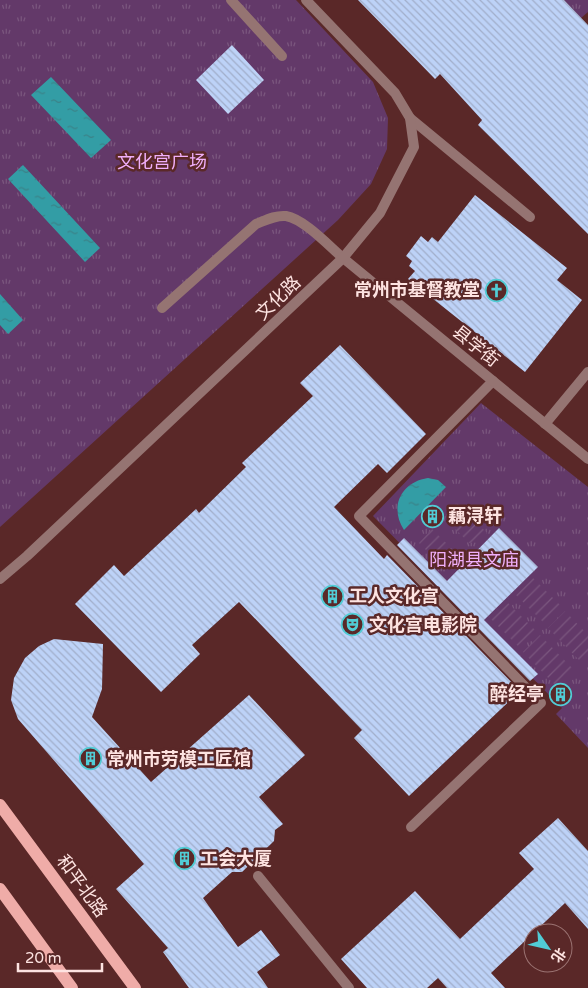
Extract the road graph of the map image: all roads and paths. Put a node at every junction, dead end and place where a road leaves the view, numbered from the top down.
1 (231, 0) edge
2 (306, 0) edge
3 (282, 56) dead end
4 (410, 118) junction
5 (530, 217) dead end
6 (343, 258) junction
7 (162, 308) dead end
8 (588, 372) edge
9 (493, 381) junction
10 (545, 424) junction
11 (588, 459) edge
12 (0, 578) edge
13 (0, 805) edge
14 (411, 827) dead end
15 (258, 876) dead end
16 (0, 889) edge
17 (72, 988) edge
18 (135, 988) edge
19 (349, 988) edge

1 - 3 street
2 - 4 street, 文化路
4 - 5 street
4 - 6 street, 文化路
6 - 7 street, 县学街
6 - 9 street, 县学街
6 - 12 street, 文化路
8 - 10 street
9 - 10 street, 县学街
9 - 14 street
10 - 11 street, 县学街
13 - 18 main road, 和平北路
15 - 19 street
16 - 17 main road

